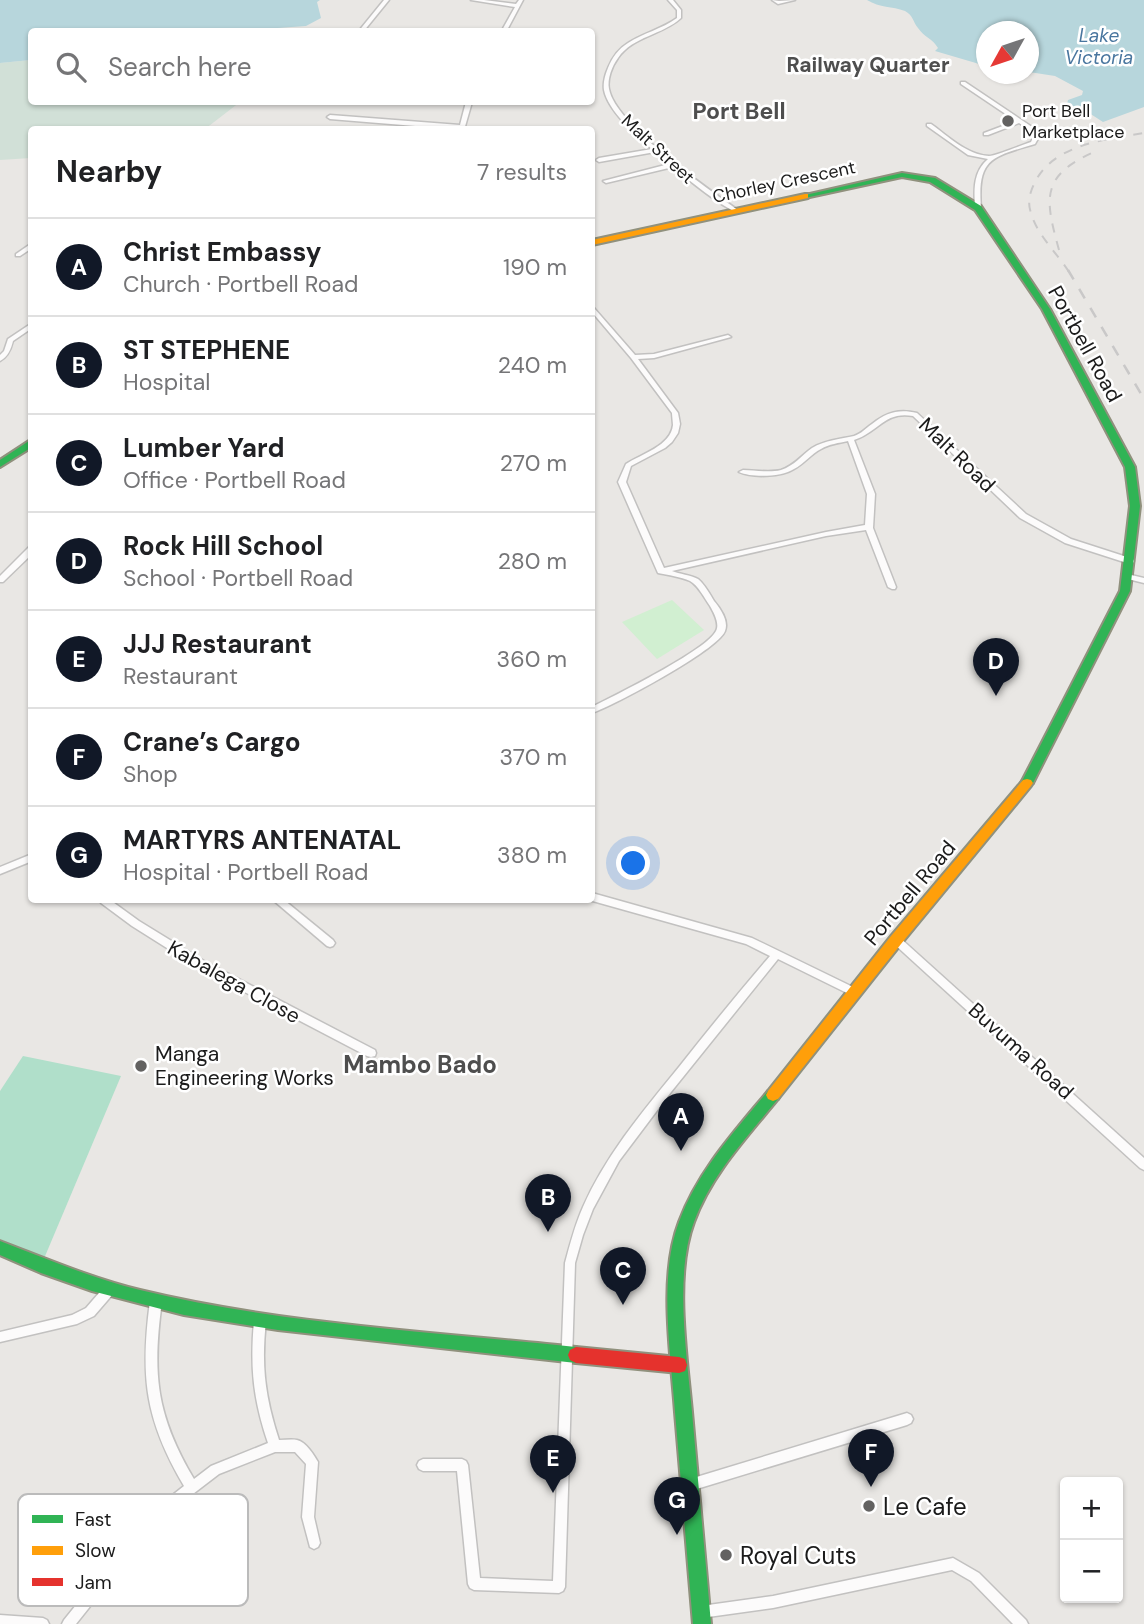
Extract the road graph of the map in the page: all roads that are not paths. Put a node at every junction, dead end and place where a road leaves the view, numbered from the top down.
1 (387, 0) edge
2 (473, 0) edge
3 (670, 0) edge
4 (774, 0) edge
5 (793, 0) edge
6 (519, 3) edge
7 (363, 28) edge
8 (505, 28) edge
9 (962, 83) dead end
10 (468, 105) edge
11 (330, 117) dead end
12 (1020, 121) junction
13 (929, 124) dead end
14 (406, 126) edge
15 (462, 126) edge
16 (986, 134) dead end
17 (657, 150) junction
18 (993, 158) junction
19 (599, 160) dead end
20 (673, 166) junction
21 (606, 181) dead end
22 (978, 208) junction
23 (736, 211) junction
24 (595, 242) edge
25 (28, 248) edge
26 (19, 255) dead end
27 (595, 312) edge
28 (28, 328) edge
29 (728, 337) dead end
30 (633, 356) junction
31 (0, 359) edge
32 (850, 438) junction
33 (28, 445) edge
34 (0, 464) edge
35 (743, 472) dead end
36 (870, 527) junction
37 (28, 553) edge
38 (1130, 561) junction
39 (660, 571) junction
40 (1127, 576) junction
41 (0, 580) edge
42 (1144, 581) edge
43 (892, 587) dead end
44 (595, 708) edge
45 (28, 859) edge
46 (0, 871) edge
47 (595, 898) edge
48 (108, 903) edge
49 (282, 903) edge
50 (896, 940) junction
51 (330, 943) dead end
52 (777, 954) junction
53 (854, 992) junction
54 (371, 1053) dead end
55 (1144, 1165) edge
56 (0, 1248) edge
57 (109, 1290) junction
58 (156, 1301) junction
59 (260, 1321) junction
60 (0, 1337) edge
61 (566, 1355) junction
62 (679, 1365) junction
63 (907, 1419) dead end
64 (275, 1446) junction
65 (423, 1465) dead end
66 (690, 1485) junction
67 (192, 1488) junction
68 (184, 1494) edge
69 (314, 1543) dead end
70 (82, 1606) edge
71 (701, 1618) edge
72 (0, 1621) edge
73 (43, 1624) edge
74 (68, 1624) edge
75 (1022, 1624) edge

1 - 7 street
2 - 6 street
3 - 17 street, Malt Street
4 - 5 street
6 - 8 street
9 - 12 street
10 - 15 street
11 - 14 street
12 - 16 street
12 - 18 street
13 - 18 street
17 - 19 street
17 - 20 street, Malt Street
18 - 22 street
20 - 21 street
20 - 23 street, Malt Street
22 - 23 main road, Chorley Crescent
22 - 38 main road, Portbell Road
23 - 24 main road, Chorley Crescent
25 - 26 street
27 - 30 street
28 - 31 street
29 - 30 street
30 - 39 street
32 - 35 street, Malt Road
32 - 36 street
32 - 38 street, Malt Road
33 - 34 main road
36 - 39 street
36 - 43 street
37 - 41 street
38 - 40 main road, Portbell Road
39 - 44 street
40 - 42 street
40 - 50 main road, Portbell Road
45 - 46 street
47 - 52 street
48 - 54 street, Kabalega Close
49 - 51 street
50 - 53 main road, Portbell Road
50 - 55 street, Buvuma Road
52 - 53 street
52 - 61 street
53 - 62 main road, Portbell Road
56 - 57 main road
57 - 58 main road
57 - 60 street
58 - 59 main road
58 - 67 street
59 - 61 main road
59 - 64 street
61 - 62 main road
61 - 65 street
62 - 66 main road, Portbell Road
63 - 66 street
64 - 67 street
64 - 69 street
66 - 71 main road, Portbell Road
67 - 68 street
70 - 74 street
71 - 75 street
72 - 73 street

